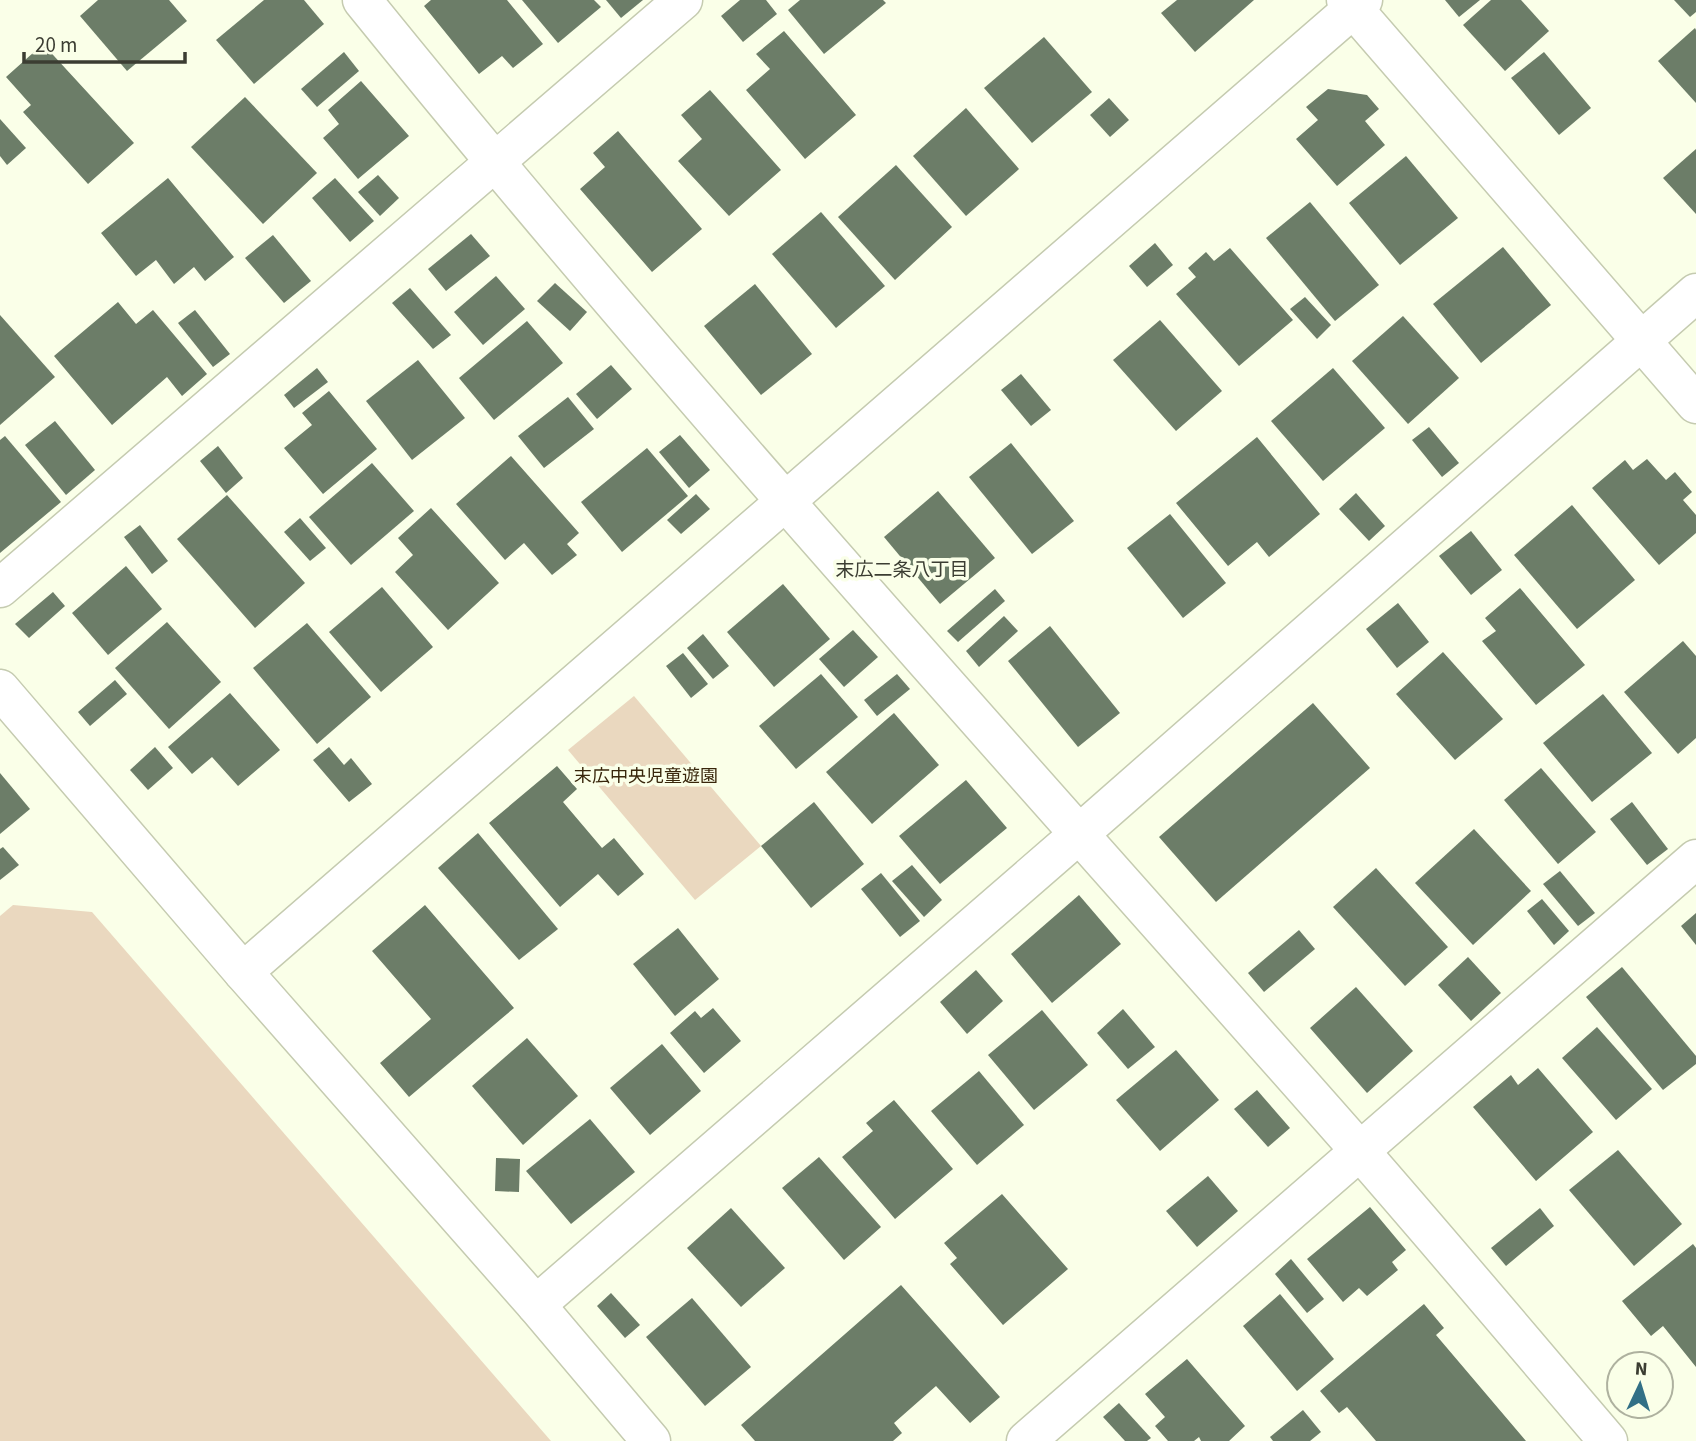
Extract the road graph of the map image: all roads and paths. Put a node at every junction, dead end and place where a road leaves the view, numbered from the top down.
1 (362, 0) edge
2 (683, 0) edge
3 (1354, 3) edge
4 (494, 164) junction
5 (1696, 293) edge
6 (1641, 341) junction
7 (1696, 404) edge
8 (784, 501) junction
9 (0, 588) edge
10 (0, 689) edge
11 (1078, 835) junction
12 (1696, 859) edge
13 (243, 972) junction
14 (1361, 1152) junction
15 (537, 1305) junction
16 (651, 1441) edge
17 (1027, 1441) edge
18 (1608, 1441) edge

1 - 4 street
2 - 4 street
3 - 6 street
3 - 8 street
4 - 8 street
4 - 9 street
5 - 6 street
6 - 7 street
6 - 11 street
8 - 11 street
8 - 13 street
10 - 13 street
11 - 14 street
11 - 15 street
12 - 14 street
13 - 15 street
14 - 17 street
14 - 18 street
15 - 16 street

